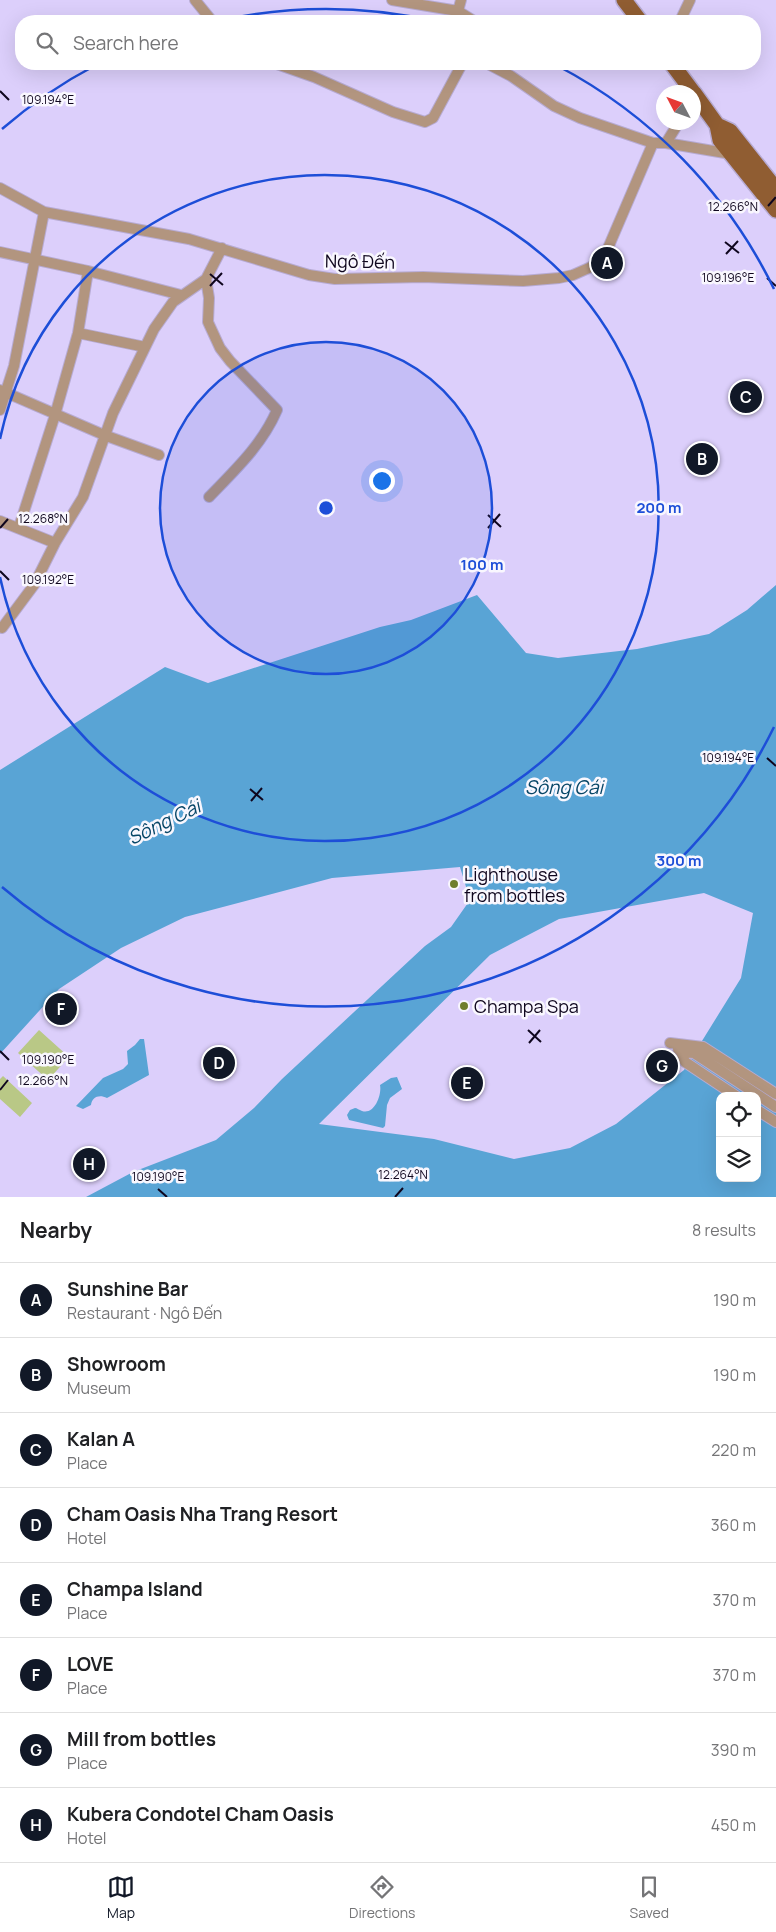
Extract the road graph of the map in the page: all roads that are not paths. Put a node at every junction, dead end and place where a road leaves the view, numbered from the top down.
1 (195, 0) edge
2 (392, 0) edge
3 (461, 0) edge
4 (624, 0) edge
5 (690, 0) edge
6 (458, 11) junction
7 (207, 15) edge
8 (464, 15) edge
9 (635, 15) edge
10 (683, 15) edge
11 (296, 70) edge
12 (459, 70) edge
13 (500, 70) edge
14 (676, 70) edge
15 (686, 85) edge
16 (701, 105) edge
17 (717, 125) junction
18 (674, 130) edge
19 (653, 143) junction
20 (666, 143) junction
21 (731, 154) junction
22 (0, 188) edge
23 (776, 189) edge
24 (776, 210) edge
25 (44, 212) junction
26 (222, 248) junction
27 (0, 252) edge
28 (34, 260) junction
29 (88, 271) junction
30 (206, 280) junction
31 (181, 295) junction
32 (78, 333) junction
33 (146, 347) junction
34 (3, 392) edge
35 (0, 410) edge
36 (55, 415) junction
37 (104, 435) junction
38 (158, 455) dead end
39 (209, 497) dead end
40 (0, 521) edge
41 (19, 527) junction
42 (56, 543) junction
43 (2, 628) dead end
44 (681, 1052) junction
45 (730, 1092) edge
46 (776, 1094) edge
47 (776, 1107) edge
48 (761, 1113) edge
49 (776, 1122) edge

1 - 7 street
2 - 6 street
3 - 6 street
4 - 9 main road
5 - 10 street
6 - 8 street
11 - 12 street
13 - 19 street
14 - 15 main road
16 - 17 main road
17 - 21 main road
17 - 23 main road
18 - 20 street
19 - 20 street
19 - 26 street, Ngô Đến
20 - 21 street
21 - 24 main road
22 - 25 street, Ngô Đến
25 - 26 street, Ngô Đến
25 - 28 street
26 - 30 street
27 - 28 street
28 - 29 street
28 - 34 street
29 - 31 street
29 - 32 street
30 - 31 street
30 - 39 street
31 - 33 street
32 - 33 street
32 - 36 street
33 - 37 street
34 - 35 street
34 - 36 street
36 - 37 street
36 - 41 street
37 - 38 street
37 - 42 street
40 - 41 street
41 - 42 street
42 - 43 street
44 - 45 street
44 - 46 street
44 - 47 street
48 - 49 street

